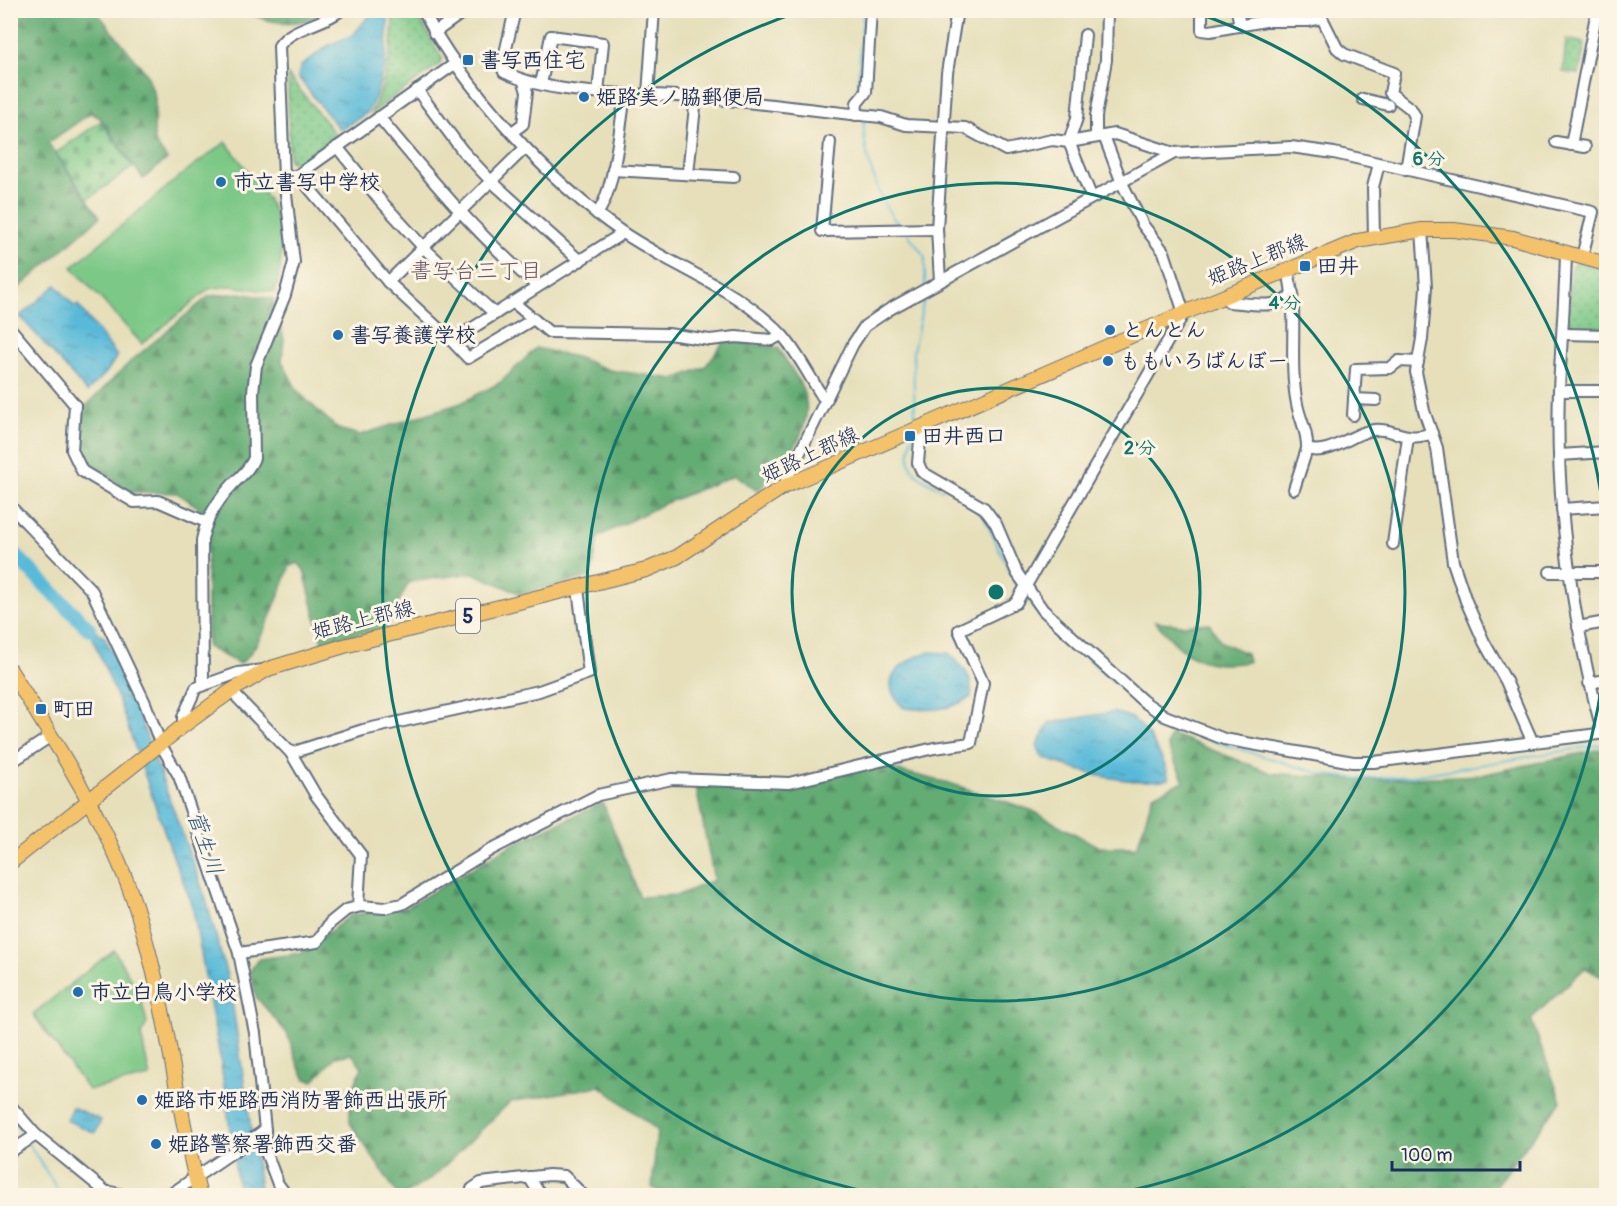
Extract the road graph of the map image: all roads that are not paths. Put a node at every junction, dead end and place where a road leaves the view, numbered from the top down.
1 (341, 10) edge
2 (423, 10) edge
3 (466, 10) edge
4 (515, 10) edge
5 (654, 10) edge
6 (872, 10) edge
7 (957, 10) edge
8 (1107, 10) edge
9 (1202, 10) edge
10 (1237, 10) edge
11 (1598, 10) edge
12 (1294, 16) edge
13 (1240, 26) junction
14 (435, 33) junction
15 (1085, 35) dead end
16 (456, 63) junction
17 (524, 82) junction
18 (541, 84) junction
19 (417, 90) junction
20 (598, 92) junction
21 (648, 94) junction
22 (625, 95) junction
23 (696, 97) junction
24 (1363, 99) dead end
25 (1388, 105) dead end
26 (856, 115) junction
27 (379, 117) junction
28 (945, 126) junction
29 (512, 132) junction
30 (1100, 137) junction
31 (830, 142) dead end
32 (1069, 142) junction
33 (1556, 142) dead end
34 (1571, 145) junction
35 (338, 147) junction
36 (1586, 147) dead end
37 (525, 148) junction
38 (1174, 153) junction
39 (1379, 164) junction
40 (613, 170) junction
41 (1406, 170) junction
42 (688, 174) junction
43 (298, 175) junction
44 (284, 177) junction
45 (734, 177) dead end
46 (490, 180) junction
47 (1122, 183) junction
48 (1091, 196) junction
49 (457, 212) junction
50 (597, 214) junction
51 (937, 229) junction
52 (1422, 230) junction
53 (623, 233) junction
54 (1374, 237) junction
55 (423, 247) junction
56 (1566, 253) junction
57 (1582, 257) junction
58 (580, 261) junction
59 (1606, 264) edge
60 (1288, 271) junction
61 (940, 281) junction
62 (388, 282) junction
63 (537, 286) junction
64 (1293, 293) junction
65 (1224, 297) junction
66 (513, 302) junction
67 (1184, 313) junction
68 (495, 314) junction
69 (532, 320) junction
70 (10, 328) edge
71 (1564, 334) junction
72 (781, 335) junction
73 (1606, 335) edge
74 (452, 341) junction
75 (1418, 362) junction
76 (1559, 391) junction
77 (1606, 391) edge
78 (826, 399) junction
79 (1354, 399) junction
80 (1376, 400) dead end
81 (1353, 415) dead end
82 (921, 429) junction
83 (1432, 433) junction
84 (1408, 437) junction
85 (1307, 448) junction
86 (1606, 452) edge
87 (1560, 454) junction
88 (783, 487) junction
89 (1294, 489) dead end
90 (10, 506) edge
91 (1606, 506) edge
92 (1563, 509) junction
93 (206, 522) junction
94 (1393, 544) dead end
95 (1550, 572) dead end
96 (1571, 572) junction
97 (1606, 572) edge
98 (1025, 585) junction
99 (578, 589) junction
100 (1606, 622) edge
101 (1578, 627) junction
102 (268, 669) junction
103 (10, 670) edge
104 (1606, 680) edge
105 (203, 683) junction
106 (1589, 683) junction
107 (231, 691) junction
108 (183, 726) junction
109 (1605, 733) edge
110 (51, 736) junction
111 (1533, 743) junction
112 (159, 747) junction
113 (291, 753) junction
114 (10, 763) edge
115 (92, 798) junction
116 (10, 863) edge
117 (358, 906) junction
118 (239, 953) junction
119 (11, 1107) edge
120 (262, 1132) junction
121 (36, 1135) junction
122 (10, 1152) edge
123 (197, 1176) junction
124 (529, 1178) junction
125 (110, 1194) edge
126 (129, 1196) edge
127 (168, 1196) edge
128 (200, 1196) edge
129 (287, 1196) edge
130 (477, 1196) edge
131 (541, 1196) edge
132 (584, 1196) edge

1 - 44 street
2 - 14 street
3 - 14 street
4 - 17 street
5 - 21 street
6 - 26 street
7 - 28 street
8 - 30 street
9 - 13 street
10 - 13 street
11 - 34 street
12 - 13 street
12 - 41 street
14 - 16 street
15 - 32 street
16 - 19 street
16 - 29 street
17 - 18 street
17 - 29 street
18 - 20 street
18 - 20 street
19 - 27 street
19 - 46 street
20 - 22 street
21 - 22 street
21 - 23 street
22 - 40 street
23 - 26 street
23 - 42 street
24 - 25 street
26 - 28 street
27 - 35 street
27 - 49 street
28 - 32 street
28 - 51 street
29 - 37 street
30 - 32 street
30 - 38 street
30 - 47 street
31 - 51 street
32 - 48 street
33 - 34 street
34 - 36 street
35 - 43 street
35 - 55 street
37 - 46 street
37 - 50 street
38 - 39 street
38 - 47 street
39 - 41 street
39 - 54 street
40 - 42 street
40 - 50 street
41 - 57 street
42 - 45 street
43 - 44 street
43 - 62 street
44 - 93 street
46 - 49 street
46 - 58 street
47 - 48 street
47 - 67 street
48 - 61 street
49 - 55 street
49 - 63 street
50 - 53 street
51 - 61 street
52 - 54 main road, 姫路上郡線 / 5
52 - 56 main road, 姫路上郡線 / 5
52 - 75 street
53 - 58 street
53 - 72 street
54 - 60 main road, 姫路上郡線 / 5
55 - 62 street
55 - 68 street
56 - 57 main road, 姫路上郡線 / 5
56 - 71 street
57 - 59 main road, 姫路上郡線 / 5
58 - 63 street
60 - 64 street
60 - 65 main road, 姫路上郡線 / 5
61 - 78 street
62 - 74 street
63 - 66 street
64 - 65 street
64 - 85 street
65 - 67 main road, 姫路上郡線 / 5
66 - 68 street
66 - 69 street
67 - 82 main road, 姫路上郡線 / 5
67 - 98 street
68 - 74 street
69 - 72 street
69 - 74 street
70 - 93 street
71 - 73 street
71 - 76 street
72 - 78 street
75 - 79 street
75 - 83 street
76 - 77 street
76 - 87 street
78 - 88 street
79 - 80 street
79 - 81 street
82 - 88 main road, 姫路上郡線 / 5
82 - 98 street
83 - 84 street
83 - 111 street
84 - 85 street
84 - 94 street
85 - 89 street
86 - 87 street
87 - 92 street
88 - 99 main road, 姫路上郡線 / 5
90 - 112 street
91 - 92 street
92 - 96 street
93 - 105 street
95 - 96 street
96 - 97 street
96 - 101 street
98 - 111 street
98 - 117 street
99 - 102 main road, 姫路上郡線 / 5
99 - 113 street
100 - 101 street
101 - 106 street
102 - 105 street
102 - 107 main road, 姫路上郡線 / 5
103 - 110 main road
104 - 106 street
105 - 108 street
106 - 109 street
107 - 108 main road, 姫路上郡線 / 5
107 - 113 street
108 - 112 main road, 姫路上郡線 / 5
109 - 111 street
110 - 114 street
110 - 115 main road
112 - 115 main road, 姫路上郡線 / 5
112 - 118 street
113 - 117 street
115 - 116 main road, 姫路上郡線 / 5
115 - 123 main road
117 - 118 street
118 - 120 street
119 - 121 street
120 - 123 street
120 - 129 street
121 - 122 street
121 - 125 street
123 - 127 street
123 - 128 main road
124 - 130 street
124 - 131 street
124 - 132 street
125 - 126 street

